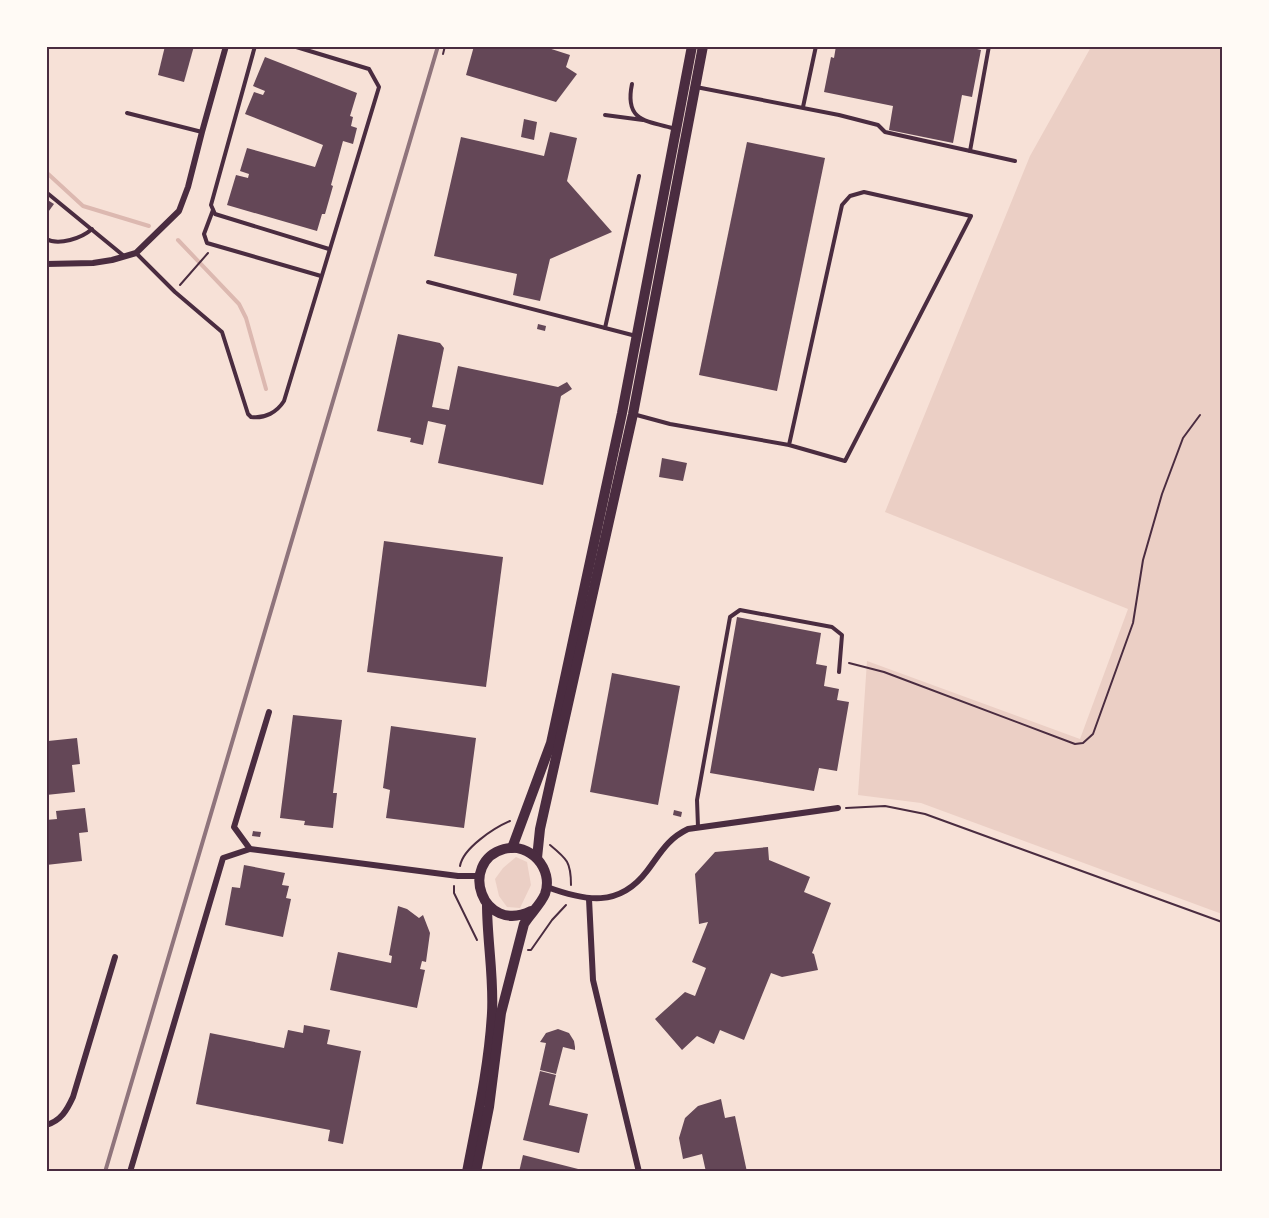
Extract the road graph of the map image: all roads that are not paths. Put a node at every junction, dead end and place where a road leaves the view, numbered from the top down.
1 (226, 46) edge
2 (255, 46) edge
3 (293, 46) edge
4 (692, 46) edge
5 (703, 46) edge
6 (816, 46) edge
7 (989, 46) edge
8 (632, 84) dead end
9 (695, 87) junction
10 (803, 107) junction
11 (127, 113) dead end
12 (605, 115) dead end
13 (643, 120) junction
14 (677, 129) junction
15 (202, 132) junction
16 (970, 151) junction
17 (1015, 161) dead end
18 (639, 176) dead end
19 (46, 192) edge
20 (213, 210) junction
21 (92, 229) junction
22 (46, 239) edge
23 (329, 249) junction
24 (136, 253) junction
25 (125, 256) junction
26 (46, 264) edge
27 (321, 276) junction
28 (428, 282) dead end
29 (605, 328) junction
30 (637, 336) junction
31 (633, 414) junction
32 (789, 445) junction
33 (839, 672) dead end
34 (269, 712) dead end
35 (838, 808) road end
36 (698, 828) junction
37 (512, 848) junction
38 (250, 849) junction
39 (537, 858) junction
40 (479, 876) junction
41 (547, 887) junction
42 (589, 899) junction
43 (487, 904) junction
44 (531, 911) junction
45 (115, 957) dead end
46 (46, 1125) edge
47 (130, 1172) edge
48 (467, 1172) edge
49 (476, 1172) edge
50 (639, 1172) edge

1 - 15 street
2 - 20 lane
3 - 23 lane
4 - 14 main road
5 - 9 main road
6 - 10 lane
7 - 16 lane
8 - 13 lane
9 - 10 lane
9 - 31 main road
10 - 16 lane
11 - 15 lane
12 - 13 lane
13 - 14 lane
14 - 30 main road
15 - 24 street
16 - 17 lane
18 - 29 lane
19 - 21 lane
20 - 23 lane
20 - 27 lane
21 - 22 lane
21 - 25 lane
23 - 27 lane
24 - 25 street
24 - 27 lane
25 - 26 street
28 - 29 lane
29 - 30 lane
30 - 37 main road
31 - 32 lane
31 - 39 main road
32 - 32 lane
33 - 36 lane
34 - 38 street
35 - 36 street
36 - 42 street
37 - 39 main road
37 - 40 main road
38 - 40 street
38 - 47 street
39 - 41 main road
40 - 43 main road
41 - 42 street
41 - 44 main road
42 - 50 street
43 - 44 main road
43 - 48 main road
44 - 49 main road
45 - 46 street

